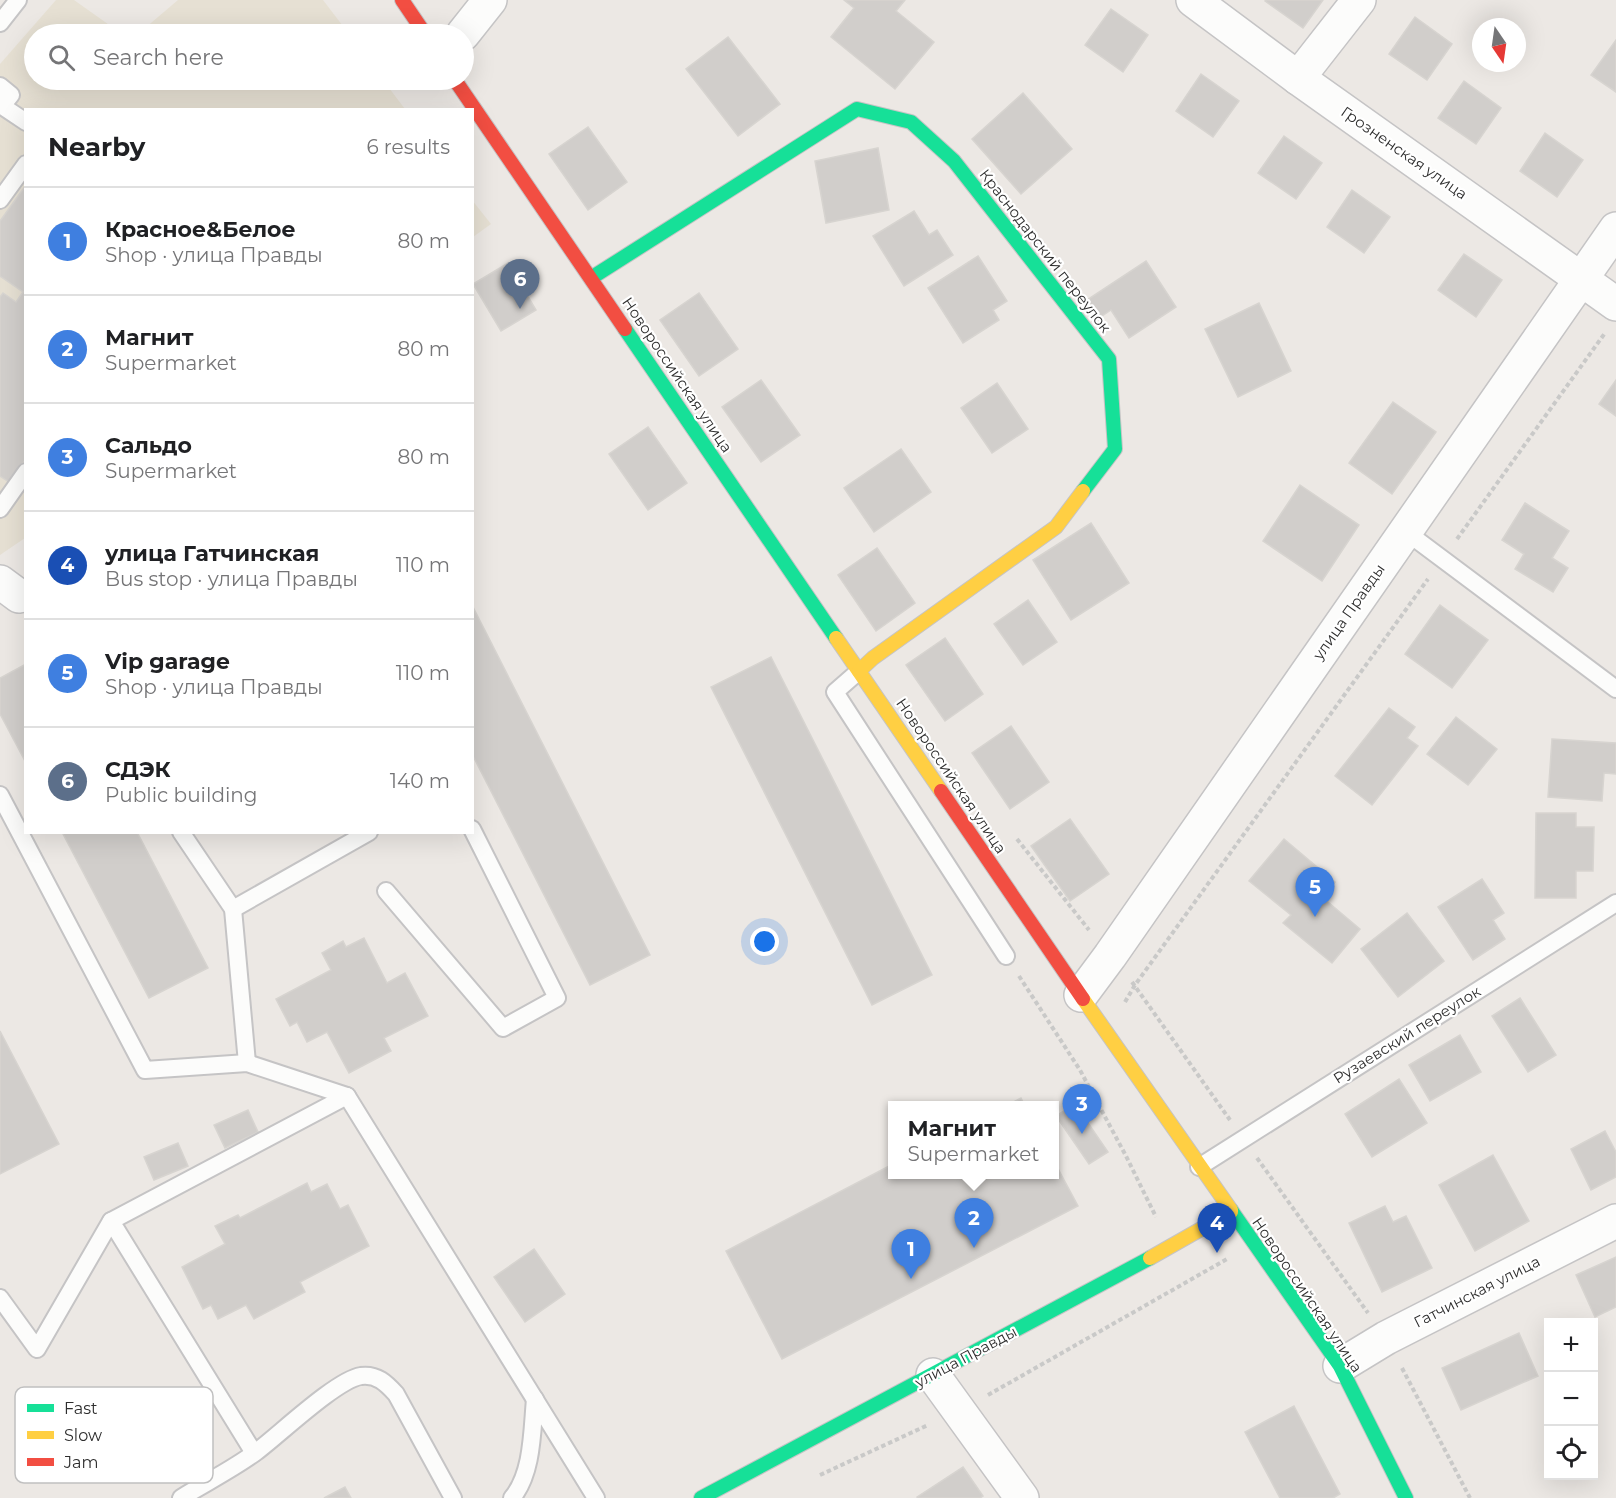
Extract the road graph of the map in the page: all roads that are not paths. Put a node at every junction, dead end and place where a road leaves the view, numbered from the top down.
1 (18, 0) edge
2 (402, 0) edge
3 (490, 0) edge
4 (1193, 0) edge
5 (1359, 0) edge
6 (0, 23) edge
7 (418, 24) edge
8 (471, 24) edge
9 (1298, 78) junction
10 (0, 86) edge
11 (462, 90) edge
12 (24, 121) edge
13 (24, 167) edge
14 (0, 200) edge
15 (1616, 229) edge
16 (591, 278) junction
17 (1580, 279) junction
18 (1612, 316) edge
19 (24, 475) edge
20 (0, 509) edge
21 (1406, 531) junction
22 (859, 671) junction
23 (1616, 689) edge
24 (0, 795) edge
25 (474, 833) edge
26 (182, 834) edge
27 (365, 834) edge
28 (386, 891) dead end
29 (1616, 903) edge
30 (233, 909) junction
31 (1006, 956) road end
32 (1081, 995) junction
33 (247, 1064) junction
34 (347, 1096) junction
35 (1199, 1167) junction
36 (1231, 1212) junction
37 (111, 1221) junction
38 (1616, 1221) edge
39 (0, 1298) edge
40 (1340, 1366) junction
41 (933, 1375) junction
42 (535, 1399) junction
43 (254, 1453) junction
44 (213, 1478) edge
45 (205, 1483) edge
46 (181, 1498) edge
47 (453, 1498) edge
48 (512, 1498) edge
49 (596, 1498) edge
50 (700, 1498) edge
51 (1022, 1498) edge
52 (1406, 1498) edge

1 - 6 lane
2 - 7 main road
3 - 8 street
4 - 9 street, Грозненская улица
5 - 9 street
9 - 17 street, Грозненская улица
10 - 12 lane
11 - 16 main road, Новороссийская улица
13 - 14 lane
15 - 17 street, улица Правды
16 - 22 main road, Новороссийская улица
16 - 22 main road, Краснодарский переулок
17 - 18 street, Грозненская улица
17 - 21 street, улица Правды
19 - 20 lane
21 - 23 lane
21 - 32 street, улица Правды
22 - 31 lane
22 - 32 main road, Новороссийская улица
24 - 33 lane
25 - 28 lane
26 - 30 lane
27 - 30 lane
29 - 35 lane, Рузаевский переулок
30 - 33 lane
32 - 35 main road, Новороссийская улица
33 - 34 lane
34 - 37 lane
34 - 42 lane
35 - 36 main road, Новороссийская улица
36 - 40 main road, Новороссийская улица
36 - 41 main road, улица Правды
37 - 39 lane
37 - 43 lane
38 - 40 street, Гатчинская улица
40 - 52 main road, Новороссийская улица
41 - 50 main road, улица Правды
41 - 51 street
42 - 48 lane
42 - 49 lane
43 - 44 lane
43 - 47 lane
45 - 46 lane

